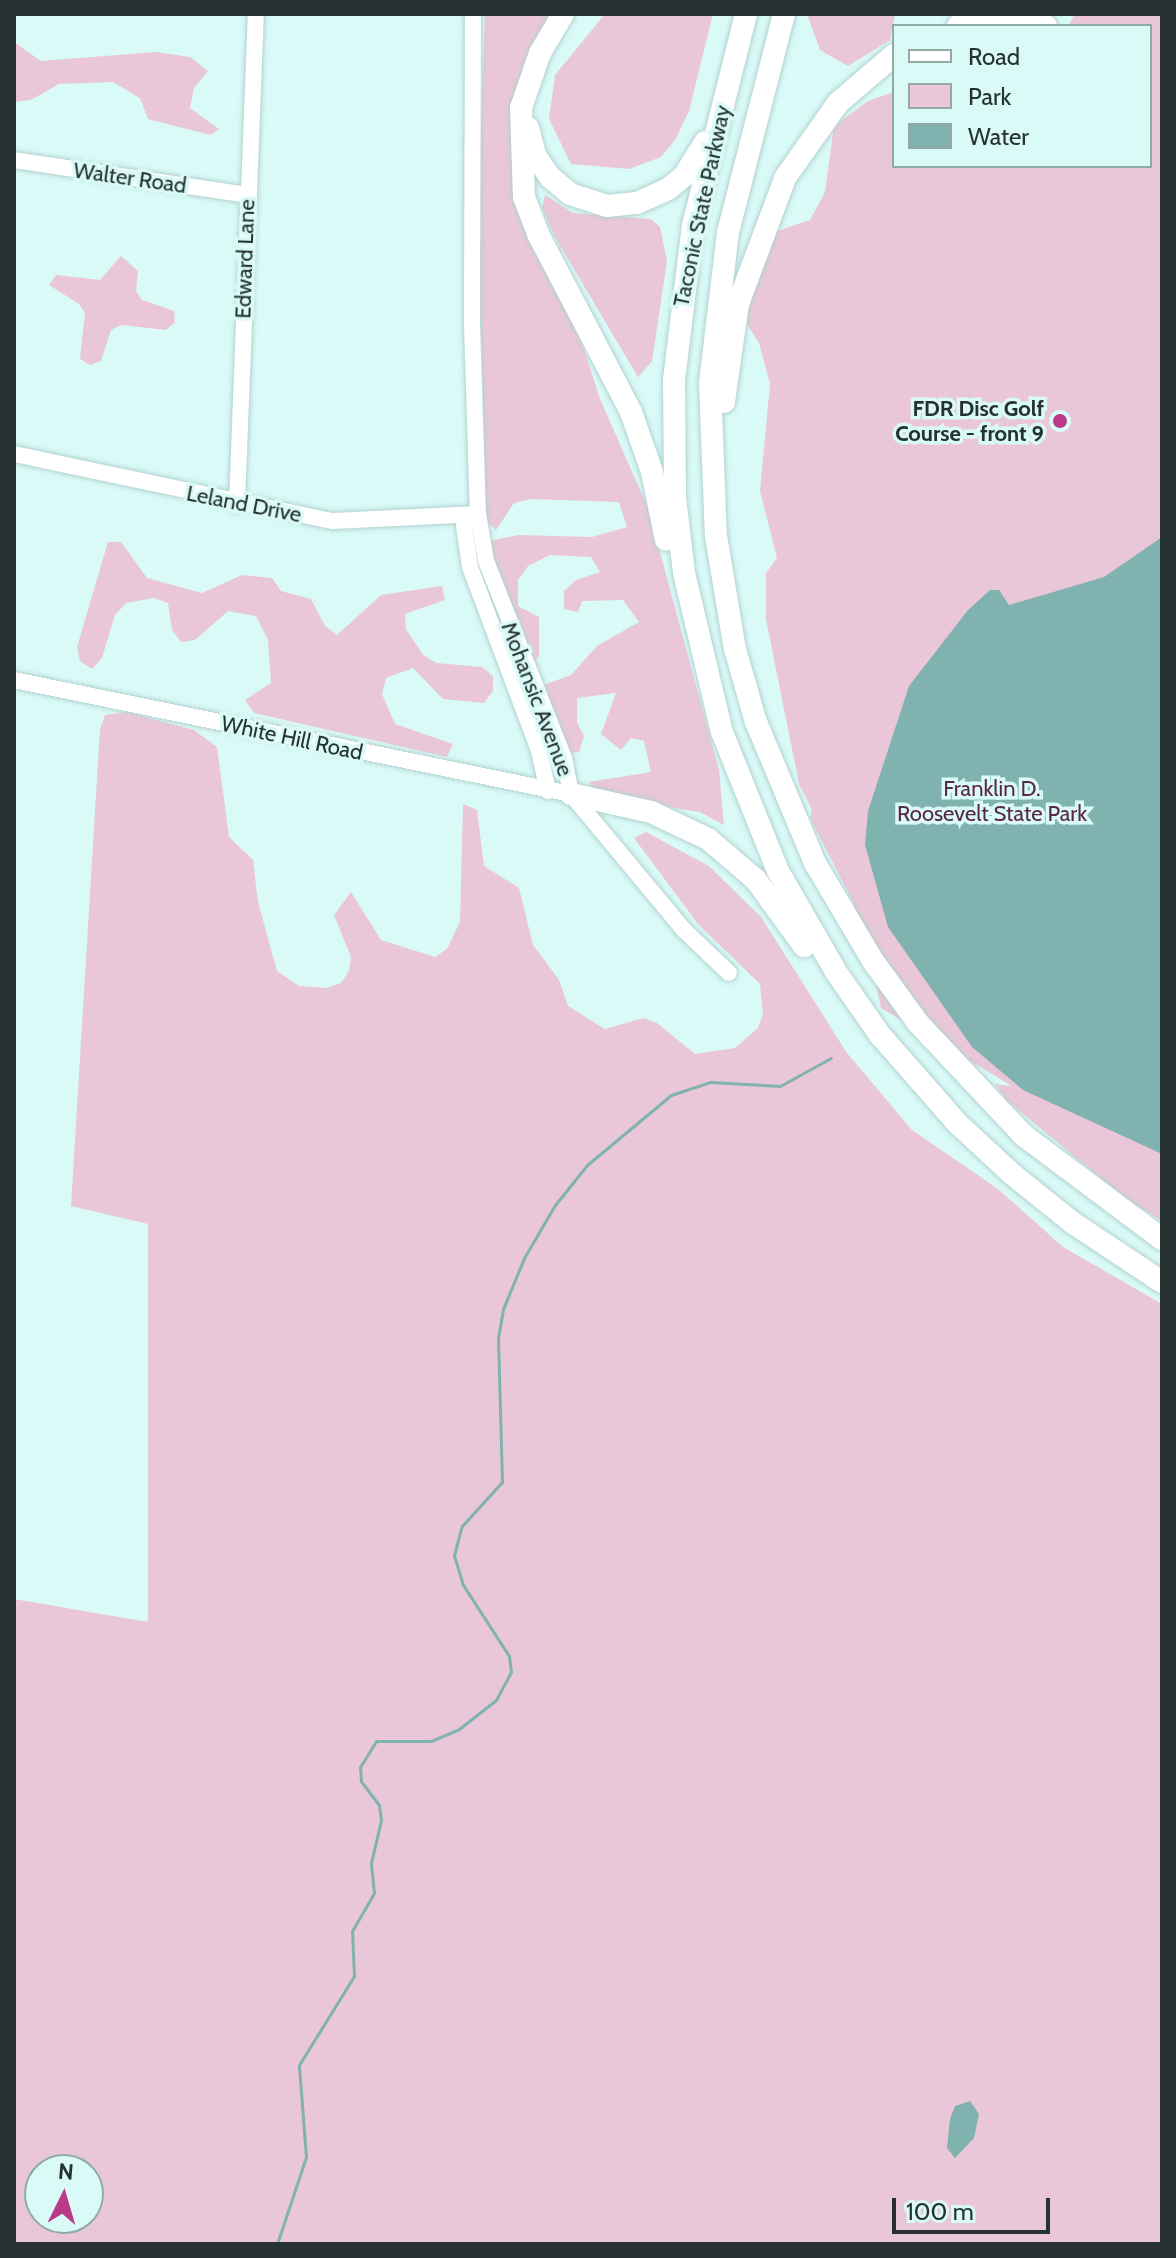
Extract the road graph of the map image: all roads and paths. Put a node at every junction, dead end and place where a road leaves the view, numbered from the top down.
1 (256, 14) edge
2 (473, 14) edge
3 (563, 14) edge
4 (746, 14) edge
5 (784, 14) edge
6 (1020, 14) edge
7 (1042, 24) edge
8 (892, 57) edge
9 (528, 87) junction
10 (718, 125) junction
11 (14, 160) edge
12 (247, 195) junction
13 (14, 454) edge
14 (710, 460) junction
15 (237, 504) junction
16 (478, 514) junction
17 (695, 626) junction
18 (14, 680) edge
19 (548, 791) junction
20 (571, 794) junction
21 (729, 973) dead end
22 (905, 1065) junction
23 (1162, 1239) edge
24 (1162, 1282) edge

1 - 12 street, Edward Lane
2 - 16 street, Mohansic Avenue
3 - 9 highway
4 - 10 highway, Taconic State Parkway
5 - 14 highway, Taconic State Parkway
6 - 7 highway
8 - 14 highway
9 - 10 highway
9 - 17 highway
10 - 17 highway, Taconic State Parkway
11 - 12 street, Walter Road
12 - 15 street, Edward Lane
13 - 15 street, Leland Drive
14 - 23 highway, Taconic State Parkway
15 - 16 street, Leland Drive
16 - 19 street, Mohansic Avenue
16 - 20 street, Mohansic Avenue
17 - 22 highway, Taconic State Parkway
18 - 19 street, White Hill Road
19 - 20 street, White Hill Road
20 - 21 street, Mohansic Avenue
20 - 22 highway
22 - 24 highway, Taconic State Parkway

